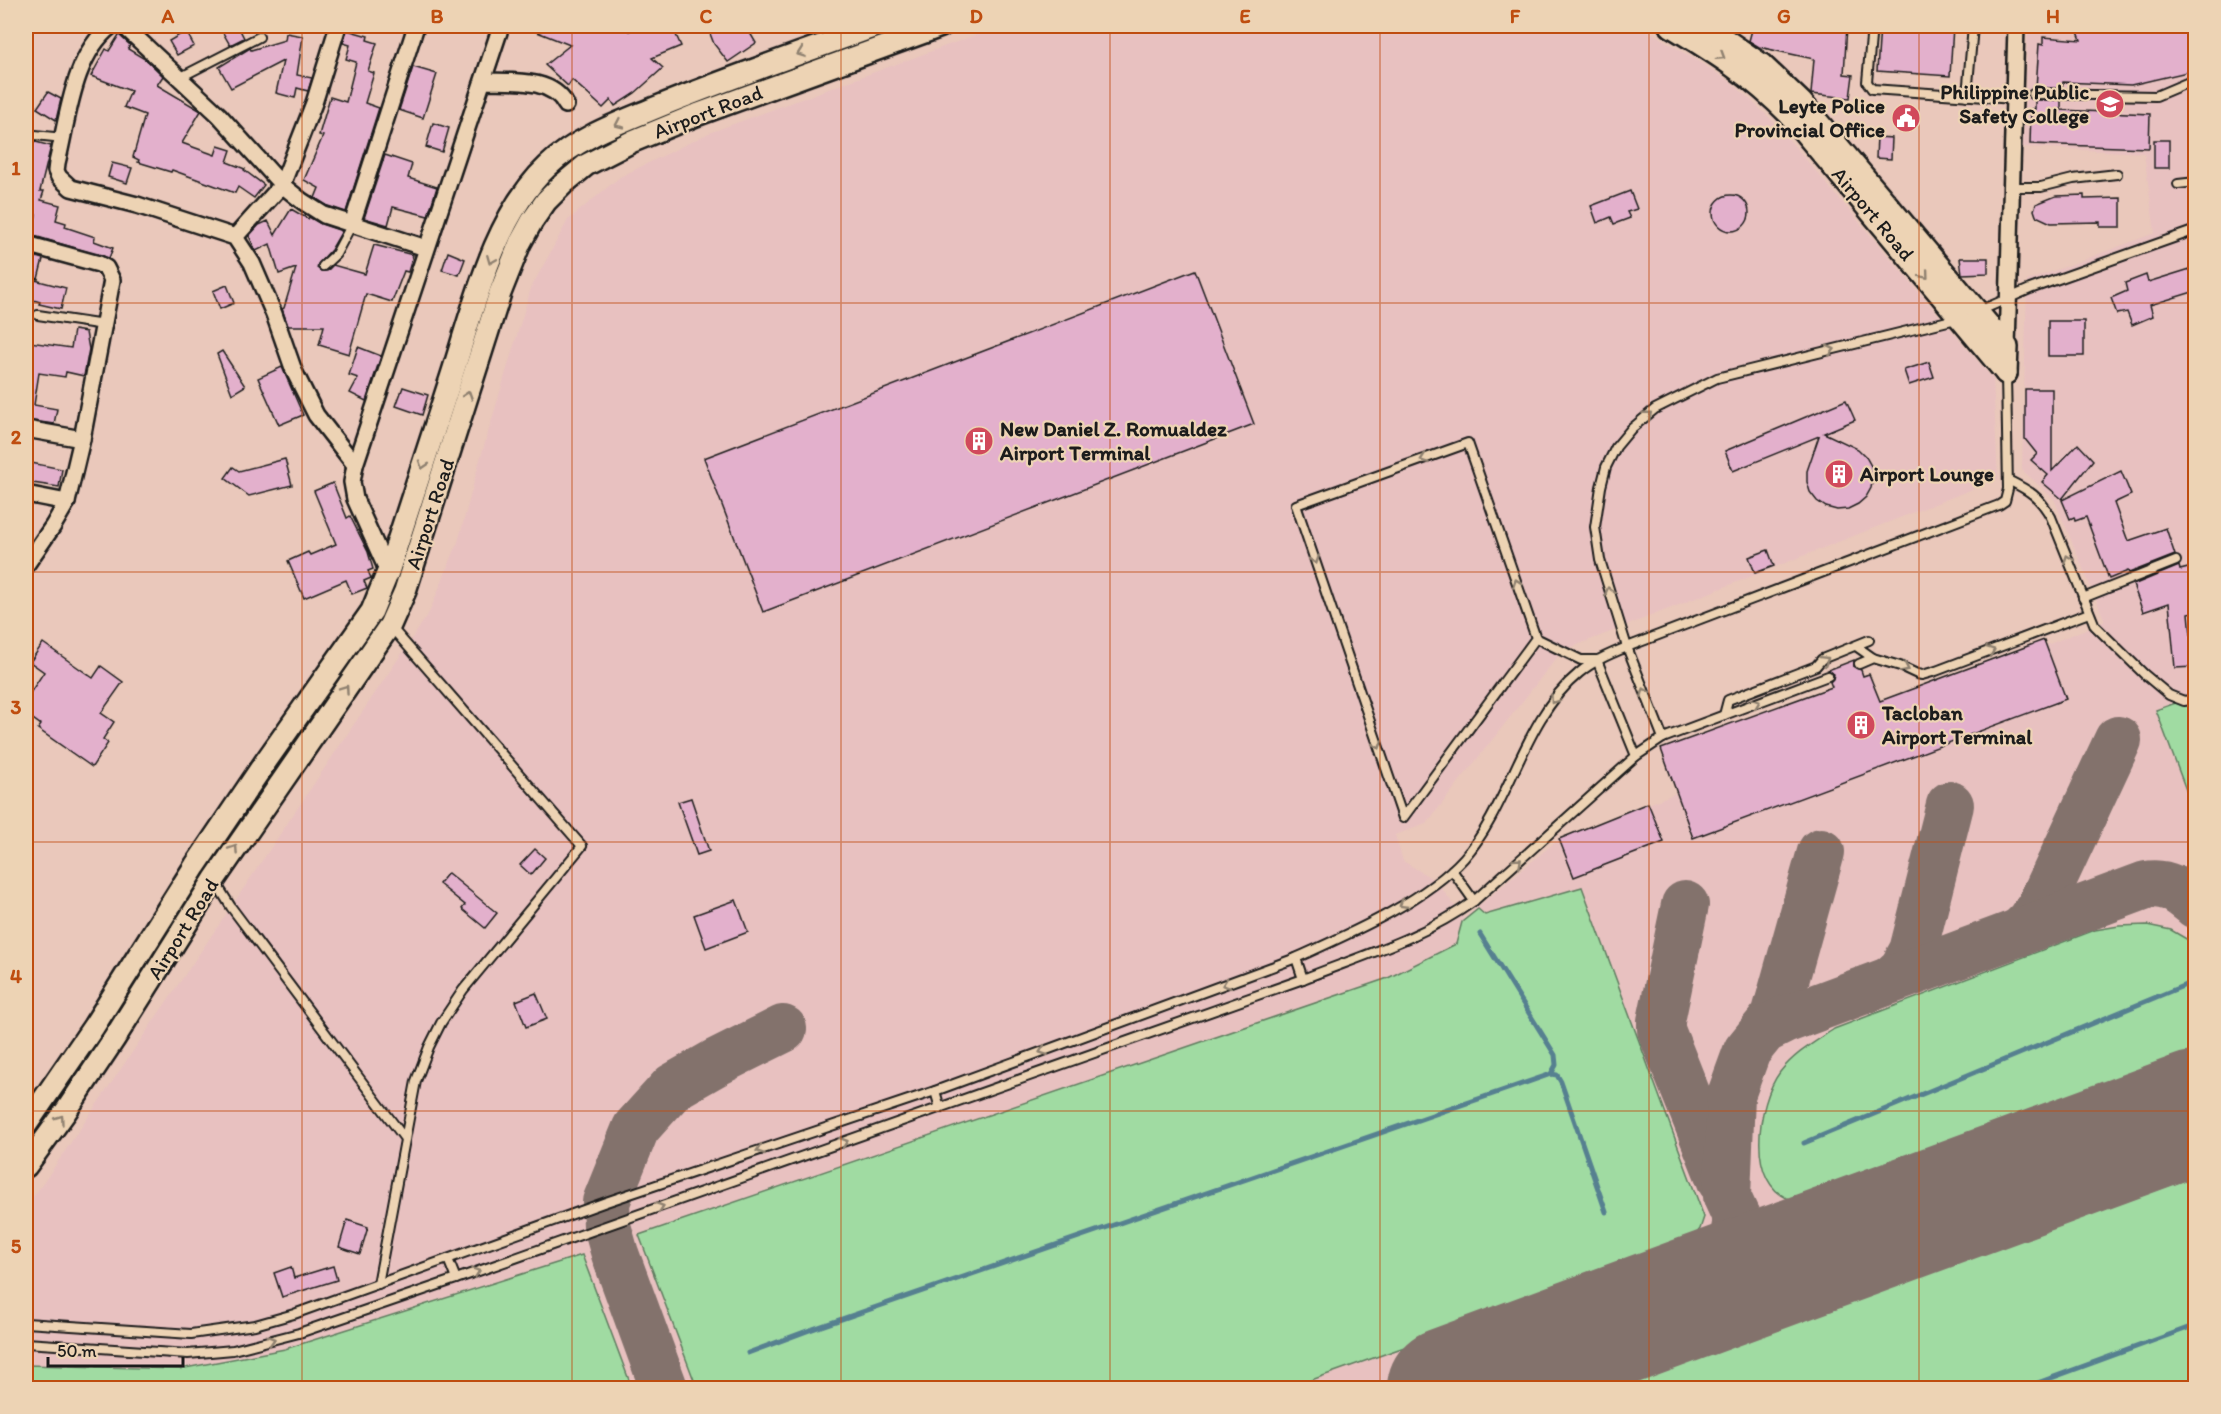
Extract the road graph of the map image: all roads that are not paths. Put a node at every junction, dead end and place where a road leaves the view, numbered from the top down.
1 (111, 26) edge
2 (124, 26) edge
3 (338, 26) edge
4 (416, 26) edge
5 (501, 26) edge
6 (876, 26) edge
7 (941, 26) edge
8 (1671, 26) edge
9 (1705, 26) edge
10 (1872, 26) edge
11 (1973, 26) edge
12 (2016, 26) edge
13 (260, 37) dead end
14 (179, 78) junction
15 (2196, 79) edge
16 (484, 81) junction
17 (2033, 94) dead end
18 (1967, 96) junction
19 (2014, 99) junction
20 (566, 105) dead end
21 (26, 134) edge
22 (63, 138) junction
23 (2117, 174) dead end
24 (2196, 182) edge
25 (2178, 184) dead end
26 (282, 185) junction
27 (2012, 187) junction
28 (351, 224) junction
29 (2196, 230) edge
30 (235, 237) junction
31 (26, 244) edge
32 (426, 249) junction
33 (323, 266) dead end
34 (2009, 298) junction
35 (38, 315) dead end
36 (1969, 315) junction
37 (104, 325) junction
38 (2007, 347) junction
39 (2006, 373) junction
40 (436, 423) junction
41 (26, 429) edge
42 (457, 430) junction
43 (82, 439) junction
44 (355, 465) junction
45 (2008, 480) junction
46 (26, 494) edge
47 (67, 502) junction
48 (27, 561) edge
49 (2176, 561) dead end
50 (388, 572) junction
51 (409, 578) junction
52 (2083, 598) junction
53 (2089, 613) junction
54 (390, 625) junction
55 (1536, 638) junction
56 (1869, 640) dead end
57 (1856, 646) junction
58 (1627, 647) junction
59 (1873, 658) junction
60 (1597, 660) junction
61 (1860, 664) dead end
62 (1828, 676) dead end
63 (2196, 699) edge
64 (1724, 715) junction
65 (1663, 738) junction
66 (1636, 756) junction
67 (1452, 870) junction
68 (214, 880) junction
69 (1474, 901) junction
70 (1296, 958) junction
71 (1303, 979) junction
72 (935, 1091) junction
73 (940, 1108) junction
74 (26, 1125) edge
75 (405, 1139) junction
76 (26, 1166) edge
77 (448, 1259) junction
78 (456, 1279) junction
79 (378, 1284) junction
80 (26, 1323) edge
81 (26, 1343) edge

1 - 22 street
2 - 14 street
3 - 26 street
4 - 28 street
5 - 16 street
6 -> 40 main road, Airport Road
42 -> 7 main road, Airport Road
8 -> 36 main road, Airport Road
9 - 36 main road, Airport Road
10 - 18 lane
11 - 18 lane
12 - 19 street
13 - 14 lane
14 - 26 street
15 - 17 lane
16 - 20 street
16 - 32 street
18 - 19 lane
19 - 27 street
21 - 22 lane
22 - 30 street
23 - 27 lane
24 - 25 lane
26 - 28 street
26 - 30 street
27 - 34 street
28 - 32 street
28 - 33 lane
29 - 34 lane
30 - 44 street
31 - 37 street
32 - 44 street
34 - 36 lane
34 - 38 street
35 - 37 lane
36 - 38 main road, Airport Road
36 - 39 main road, Airport Road
58 -> 36 lane
37 - 43 street
38 - 39 main road
39 - 45 lane
40 - 42 main road
40 -> 50 main road, Airport Road
41 - 43 street
42 - 51 main road, Airport Road
43 - 47 street
44 - 50 street
52 -> 45 lane
45 - 58 lane
46 - 47 street
47 - 48 street
49 - 52 lane
50 - 51 main road
50 - 74 main road, Airport Road
51 - 54 main road, Airport Road
52 - 53 lane
59 -> 53 lane
53 - 63 lane
68 -> 54 main road, Airport Road
54 - 75 lane
55 -> 55 lane
55 - 60 lane
56 - 57 lane
57 - 59 lane
64 -> 57 lane
58 - 60 lane
65 -> 58 lane
59 - 61 lane
60 - 66 lane
60 -> 67 lane
64 -> 62 lane
64 - 65 lane
65 - 66 lane
69 -> 66 lane
67 - 69 lane
67 -> 70 lane
68 - 75 lane
76 -> 68 main road, Airport Road
69 - 71 lane
70 - 71 lane
70 -> 72 lane
71 - 73 lane
72 - 73 lane
72 -> 77 lane
78 -> 73 lane
75 - 79 lane
77 - 78 lane
77 - 79 lane
81 -> 78 lane
79 - 80 lane

